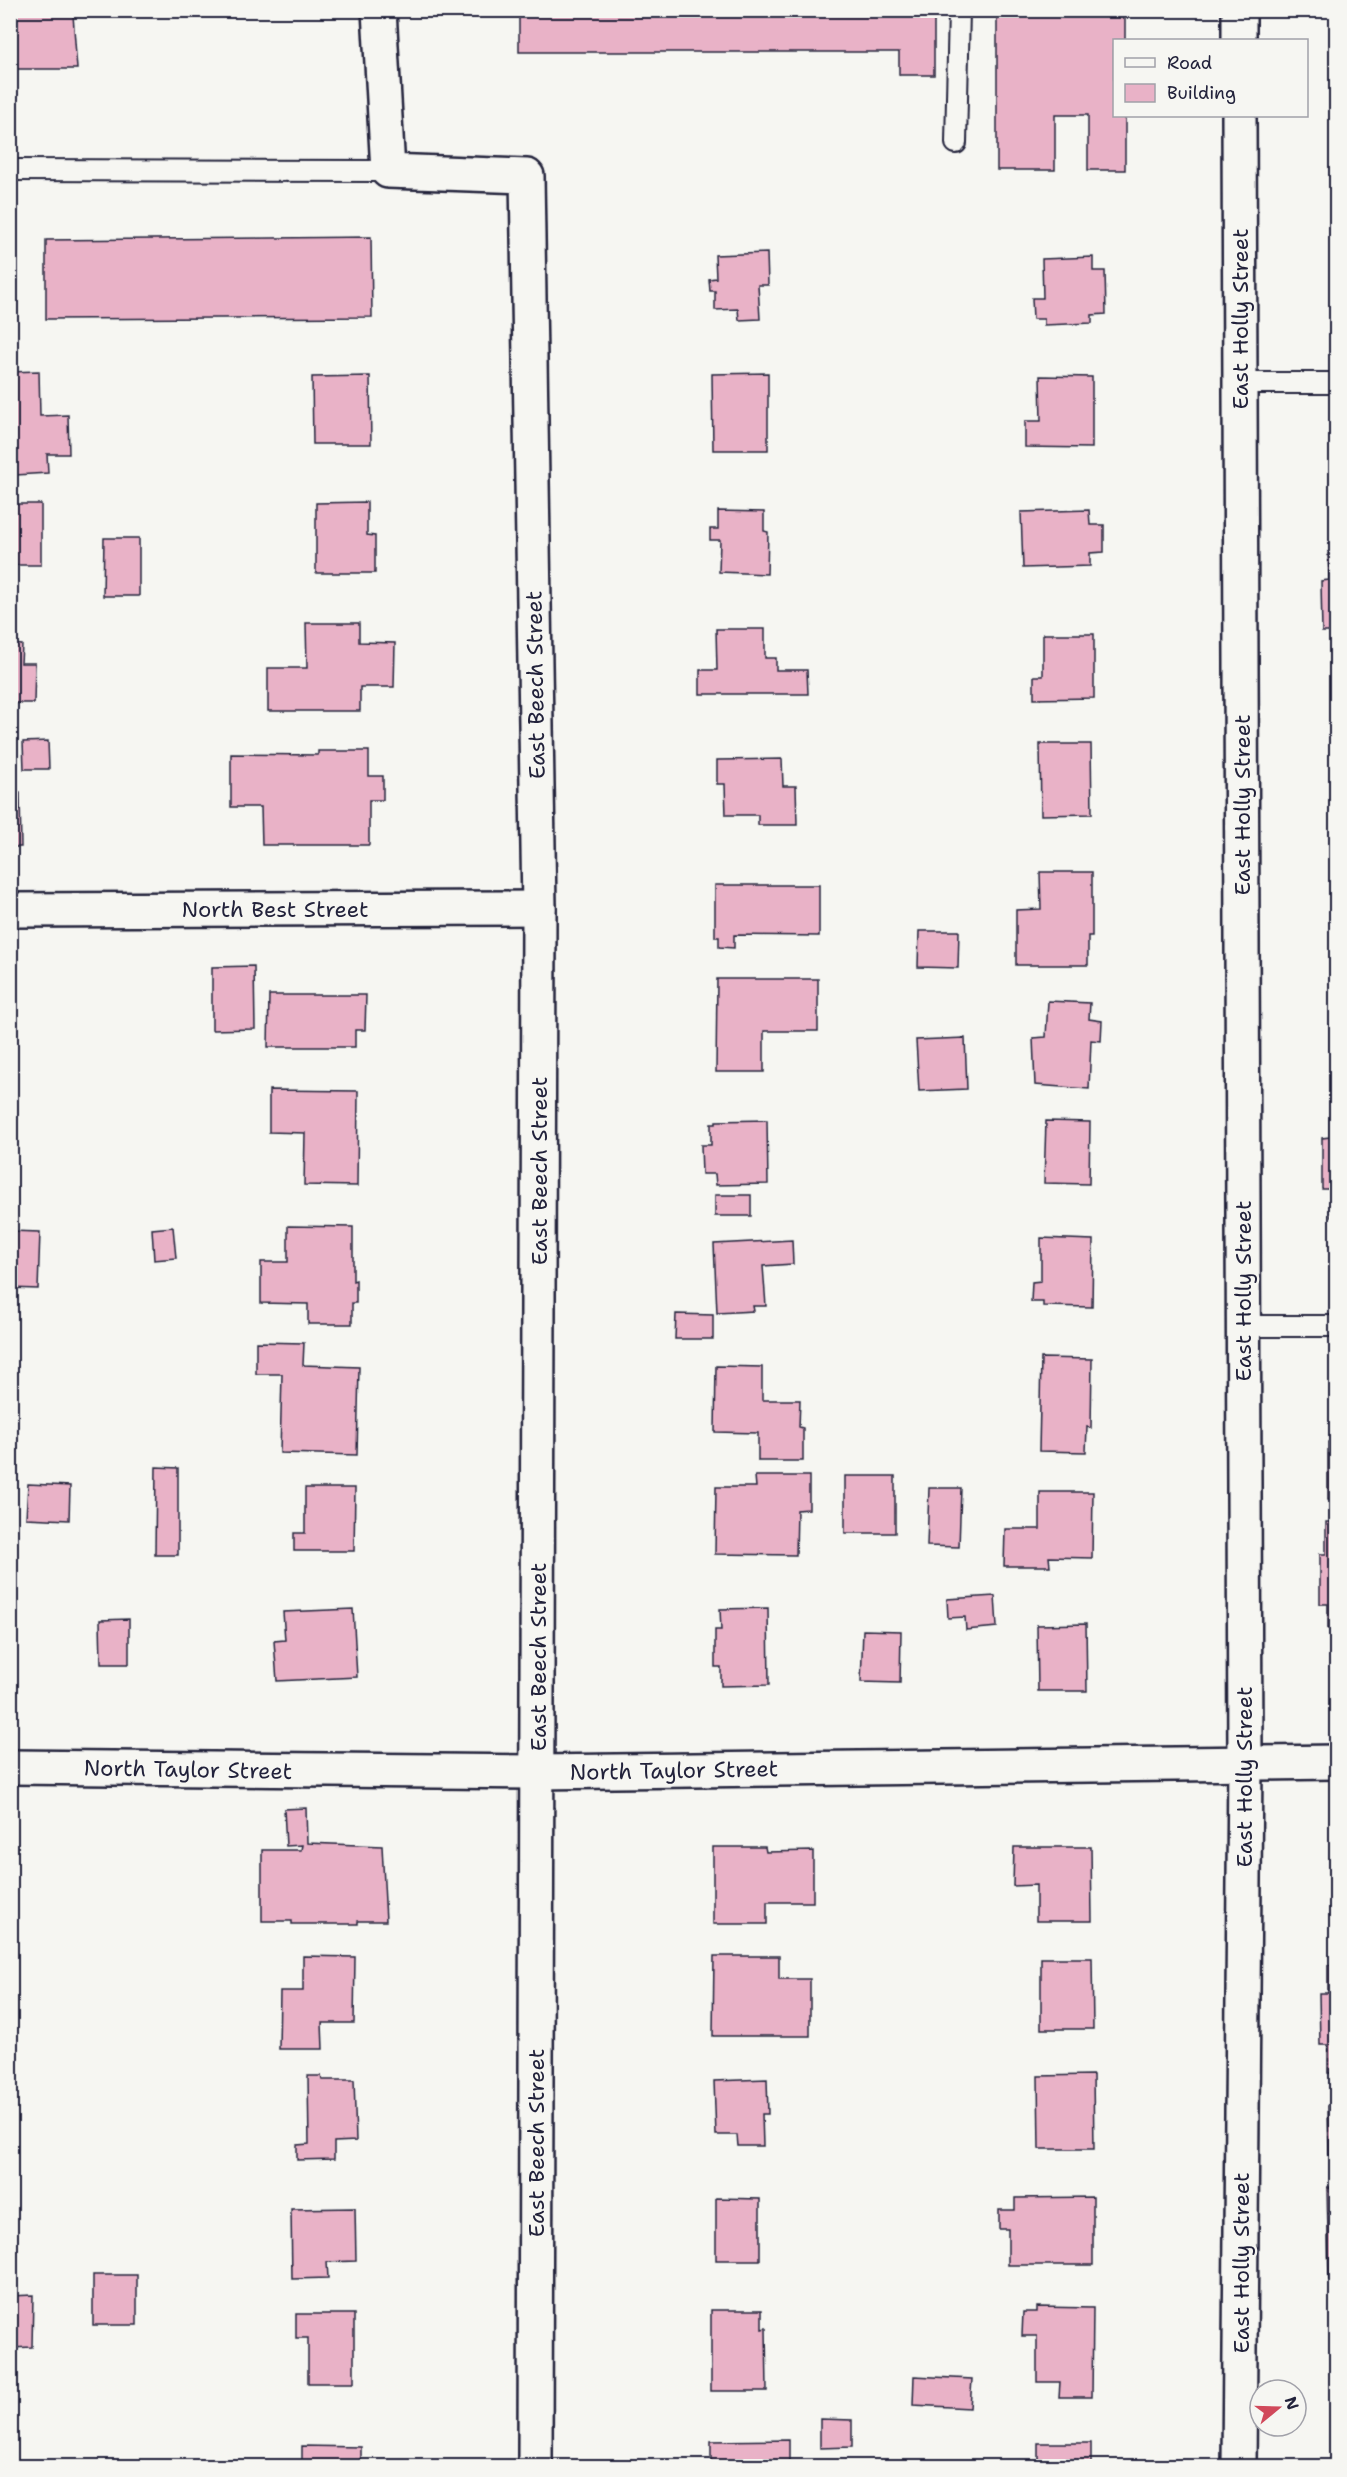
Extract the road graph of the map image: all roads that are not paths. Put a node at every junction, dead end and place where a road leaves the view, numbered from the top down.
1 (379, 10) edge
2 (958, 10) edge
3 (1239, 10) edge
4 (1239, 39) edge
5 (1239, 117) edge
6 (956, 143) dead end
7 (10, 170) edge
8 (388, 171) junction
9 (1240, 383) junction
10 (1336, 383) edge
11 (539, 908) junction
12 (10, 910) edge
13 (1243, 1326) junction
14 (1336, 1326) edge
15 (1245, 1762) junction
16 (1336, 1762) edge
17 (10, 1767) edge
18 (538, 1772) junction
19 (535, 2466) edge
20 (1239, 2466) edge

1 - 8 street
2 - 6 lane
3 - 4 street
5 - 9 street, East Holly Street
7 - 8 lane
8 - 11 street, East Beech Street
9 - 10 lane
9 - 13 street, East Holly Street
11 - 12 street, North Best Street
11 - 18 street, East Beech Street
13 - 14 lane
13 - 15 street, East Holly Street
15 - 16 street, North Taylor Street
15 - 18 street, North Taylor Street
15 - 20 street, East Holly Street
17 - 18 street, North Taylor Street
18 - 19 street, East Beech Street

